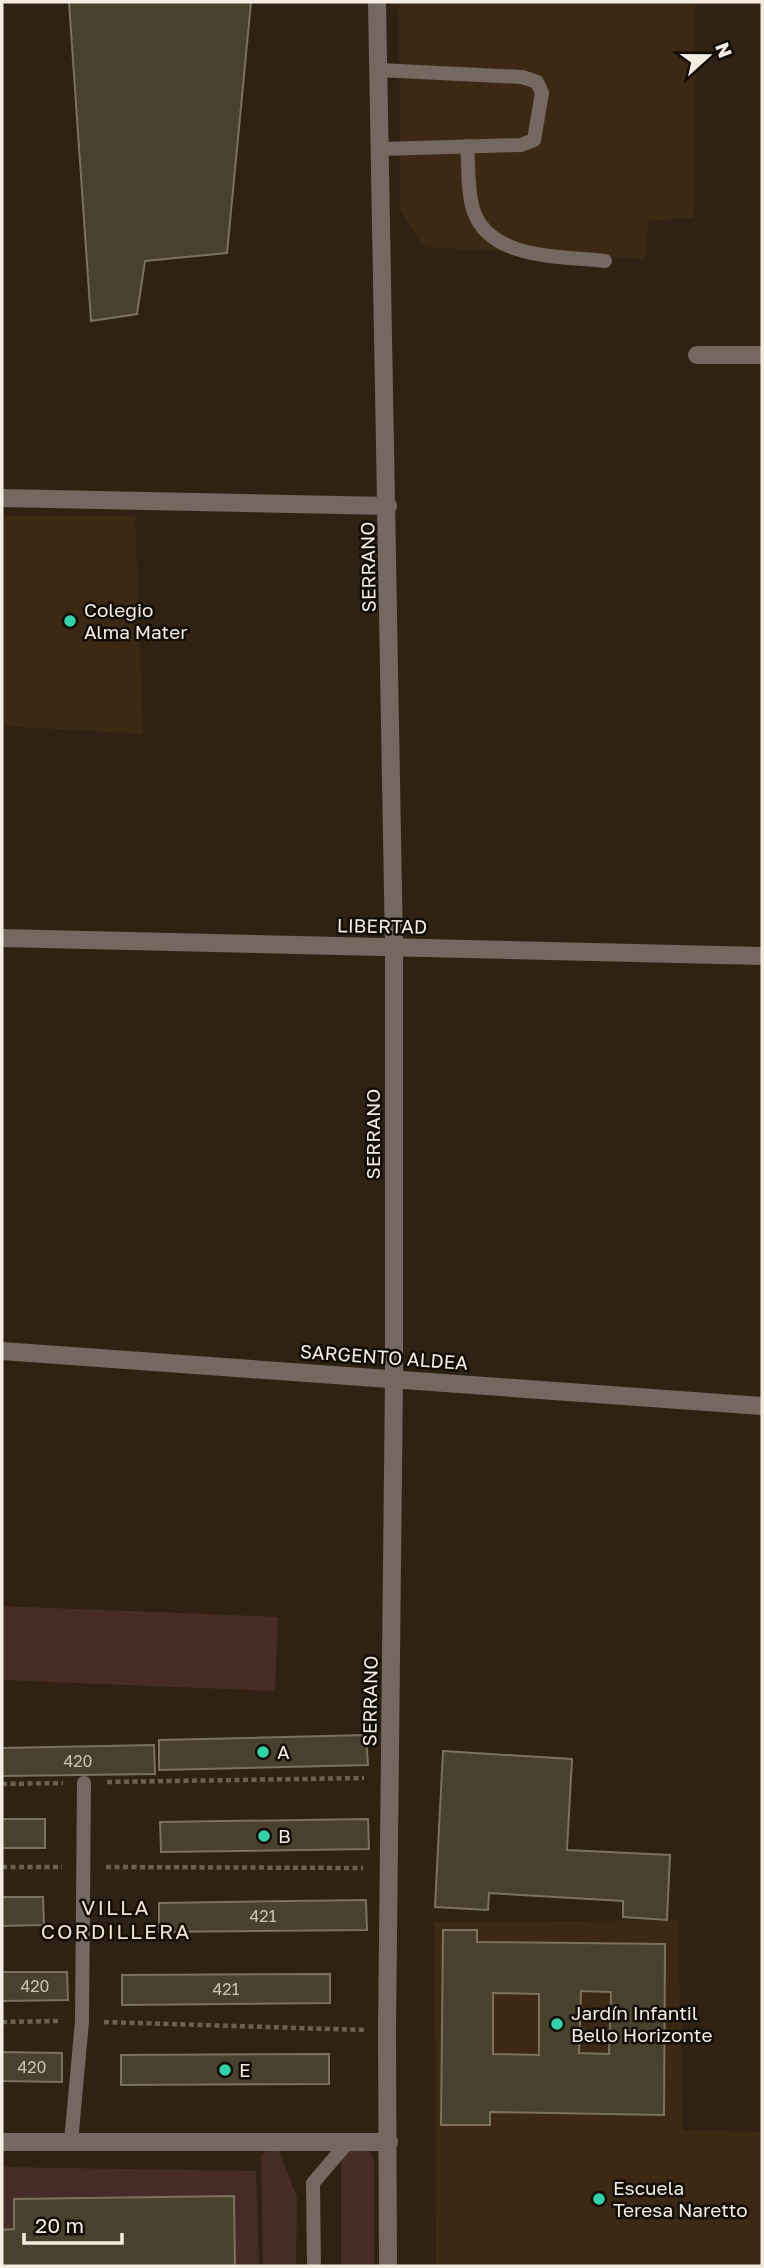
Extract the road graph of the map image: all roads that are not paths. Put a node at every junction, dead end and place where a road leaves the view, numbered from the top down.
1 (377, 2) edge
2 (379, 70) junction
3 (467, 146) junction
4 (380, 149) junction
5 (605, 261) dead end
6 (697, 355) dead end
7 (762, 355) edge
8 (2, 498) edge
9 (388, 506) junction
10 (2, 938) edge
11 (394, 947) junction
12 (762, 956) edge
13 (2, 1351) edge
14 (394, 1378) junction
15 (762, 1406) edge
16 (84, 1783) road end
17 (2, 2142) edge
18 (71, 2142) junction
19 (348, 2142) junction
20 (389, 2142) junction
21 (314, 2266) edge
22 (388, 2266) edge

1 - 2 street, SERRANO
2 - 3 lane
2 - 4 street, SERRANO
3 - 4 lane
3 - 5 lane
4 - 9 street, SERRANO
6 - 7 street
8 - 9 street
9 - 11 street, SERRANO
10 - 11 street, LIBERTAD
11 - 12 street, LIBERTAD
11 - 14 street, SERRANO
13 - 14 street, SARGENTO ALDEA
14 - 15 street, SARGENTO ALDEA
14 - 20 street, SERRANO
16 - 18 lane
17 - 18 street
18 - 19 street
19 - 20 street
19 - 21 lane
20 - 22 street, SERRANO

